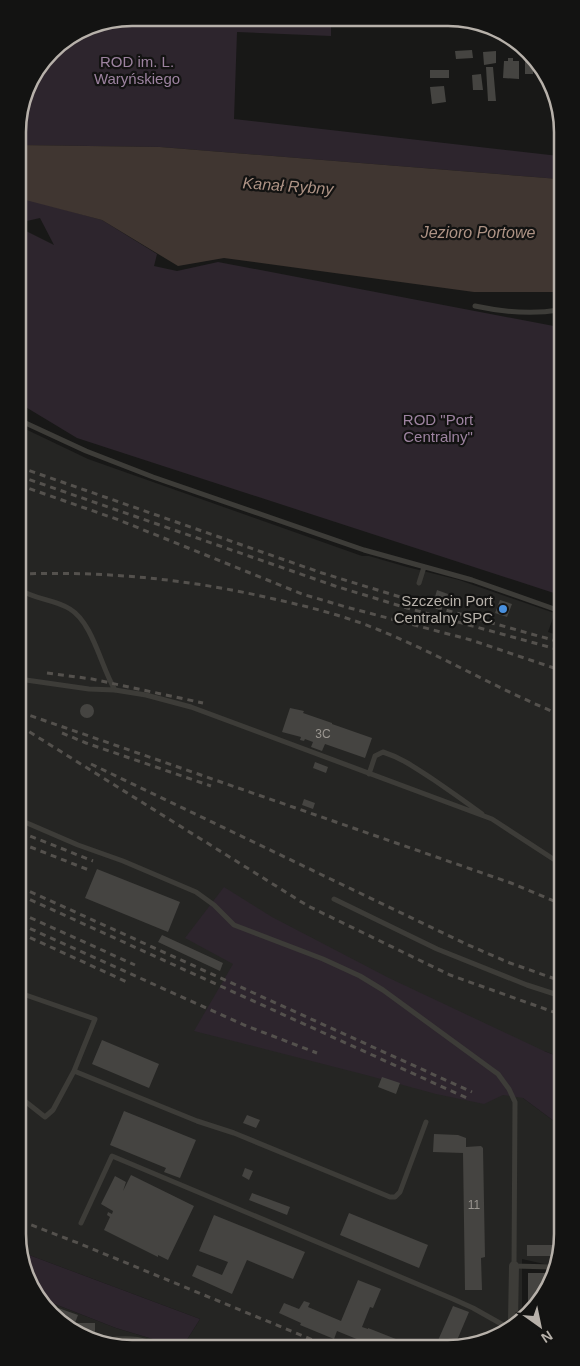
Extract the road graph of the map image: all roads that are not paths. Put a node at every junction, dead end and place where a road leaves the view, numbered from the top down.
1 (475, 306) dead end
2 (554, 311) edge
3 (26, 423) edge
4 (424, 567) junction
5 (419, 583) dead end
6 (26, 592) edge
7 (554, 608) edge
8 (26, 680) edge
9 (115, 690) junction
10 (369, 774) junction
11 (486, 817) junction
12 (26, 823) edge
13 (554, 859) edge
14 (334, 899) dead end
15 (554, 993) edge
16 (26, 995) edge
17 (74, 1071) junction
18 (26, 1102) edge
19 (426, 1122) dead end
20 (81, 1223) dead end
21 (514, 1266) junction
22 (549, 1266) edge
23 (513, 1317) edge
24 (503, 1325) edge
25 (117, 1339) edge
26 (144, 1340) edge

1 - 2 lane
3 - 4 lane
4 - 5 lane
4 - 7 lane
6 - 9 lane
8 - 9 lane
9 - 10 lane
10 - 11 lane
10 - 11 lane
11 - 13 lane
12 - 21 lane
14 - 15 lane
16 - 17 lane
17 - 18 lane
17 - 19 lane
20 - 24 lane
21 - 22 lane
21 - 23 street
25 - 26 lane

